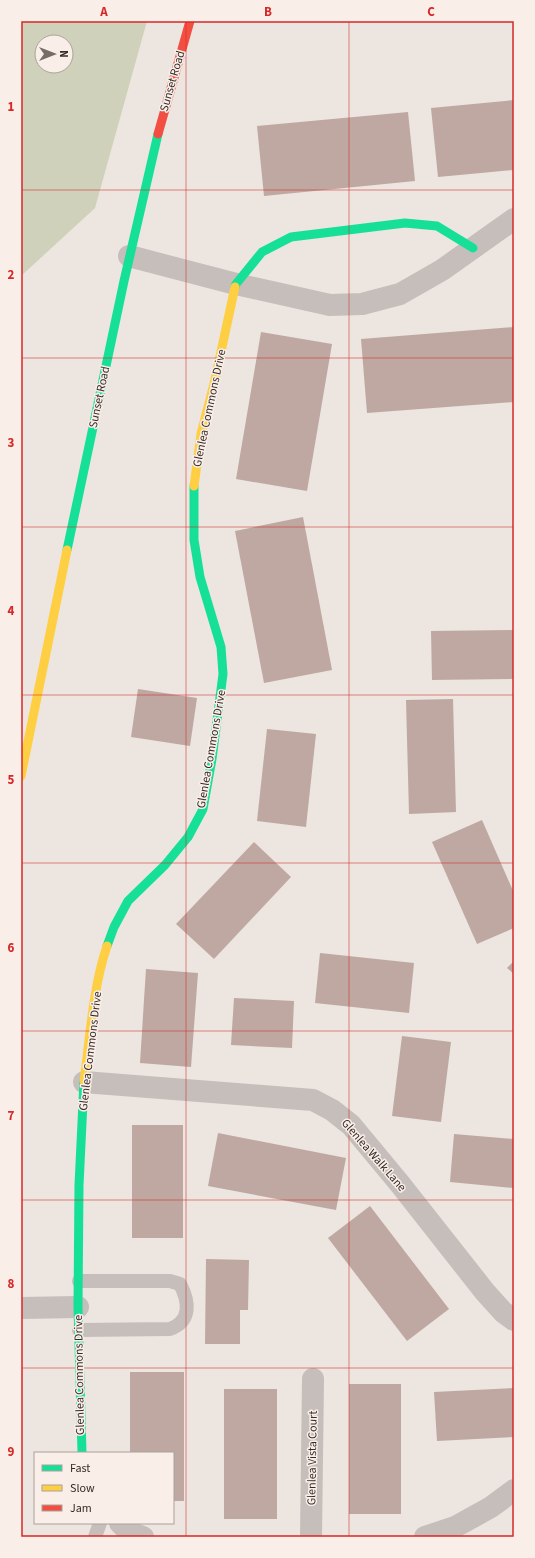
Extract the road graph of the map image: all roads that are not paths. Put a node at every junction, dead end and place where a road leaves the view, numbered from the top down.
1 (190, 21) edge
2 (514, 219) edge
3 (473, 248) junction
4 (129, 256) junction
5 (236, 284) junction
6 (21, 776) edge
7 (84, 1082) junction
8 (78, 1281) junction
9 (78, 1307) junction
10 (21, 1308) edge
11 (514, 1320) edge
12 (78, 1330) junction
13 (313, 1379) dead end
14 (82, 1452) edge
15 (514, 1490) edge
16 (100, 1524) edge
17 (121, 1524) edge
18 (95, 1537) edge
19 (143, 1537) edge
20 (311, 1537) edge
21 (425, 1537) edge

1 - 4 street, Sunset Road
2 - 3 street
3 - 5 street
3 - 5 street
4 - 5 street
4 - 6 street, Sunset Road
5 - 7 street, Glenlea Commons Drive
7 - 8 street, Glenlea Commons Drive
7 - 11 street, Glenlea Walk Lane
8 - 9 street, Glenlea Commons Drive
8 - 12 lane
9 - 10 street
9 - 12 street, Glenlea Commons Drive
12 - 14 street, Glenlea Commons Drive
13 - 20 street, Glenlea Vista Court
15 - 21 street
16 - 18 lane
17 - 19 street

